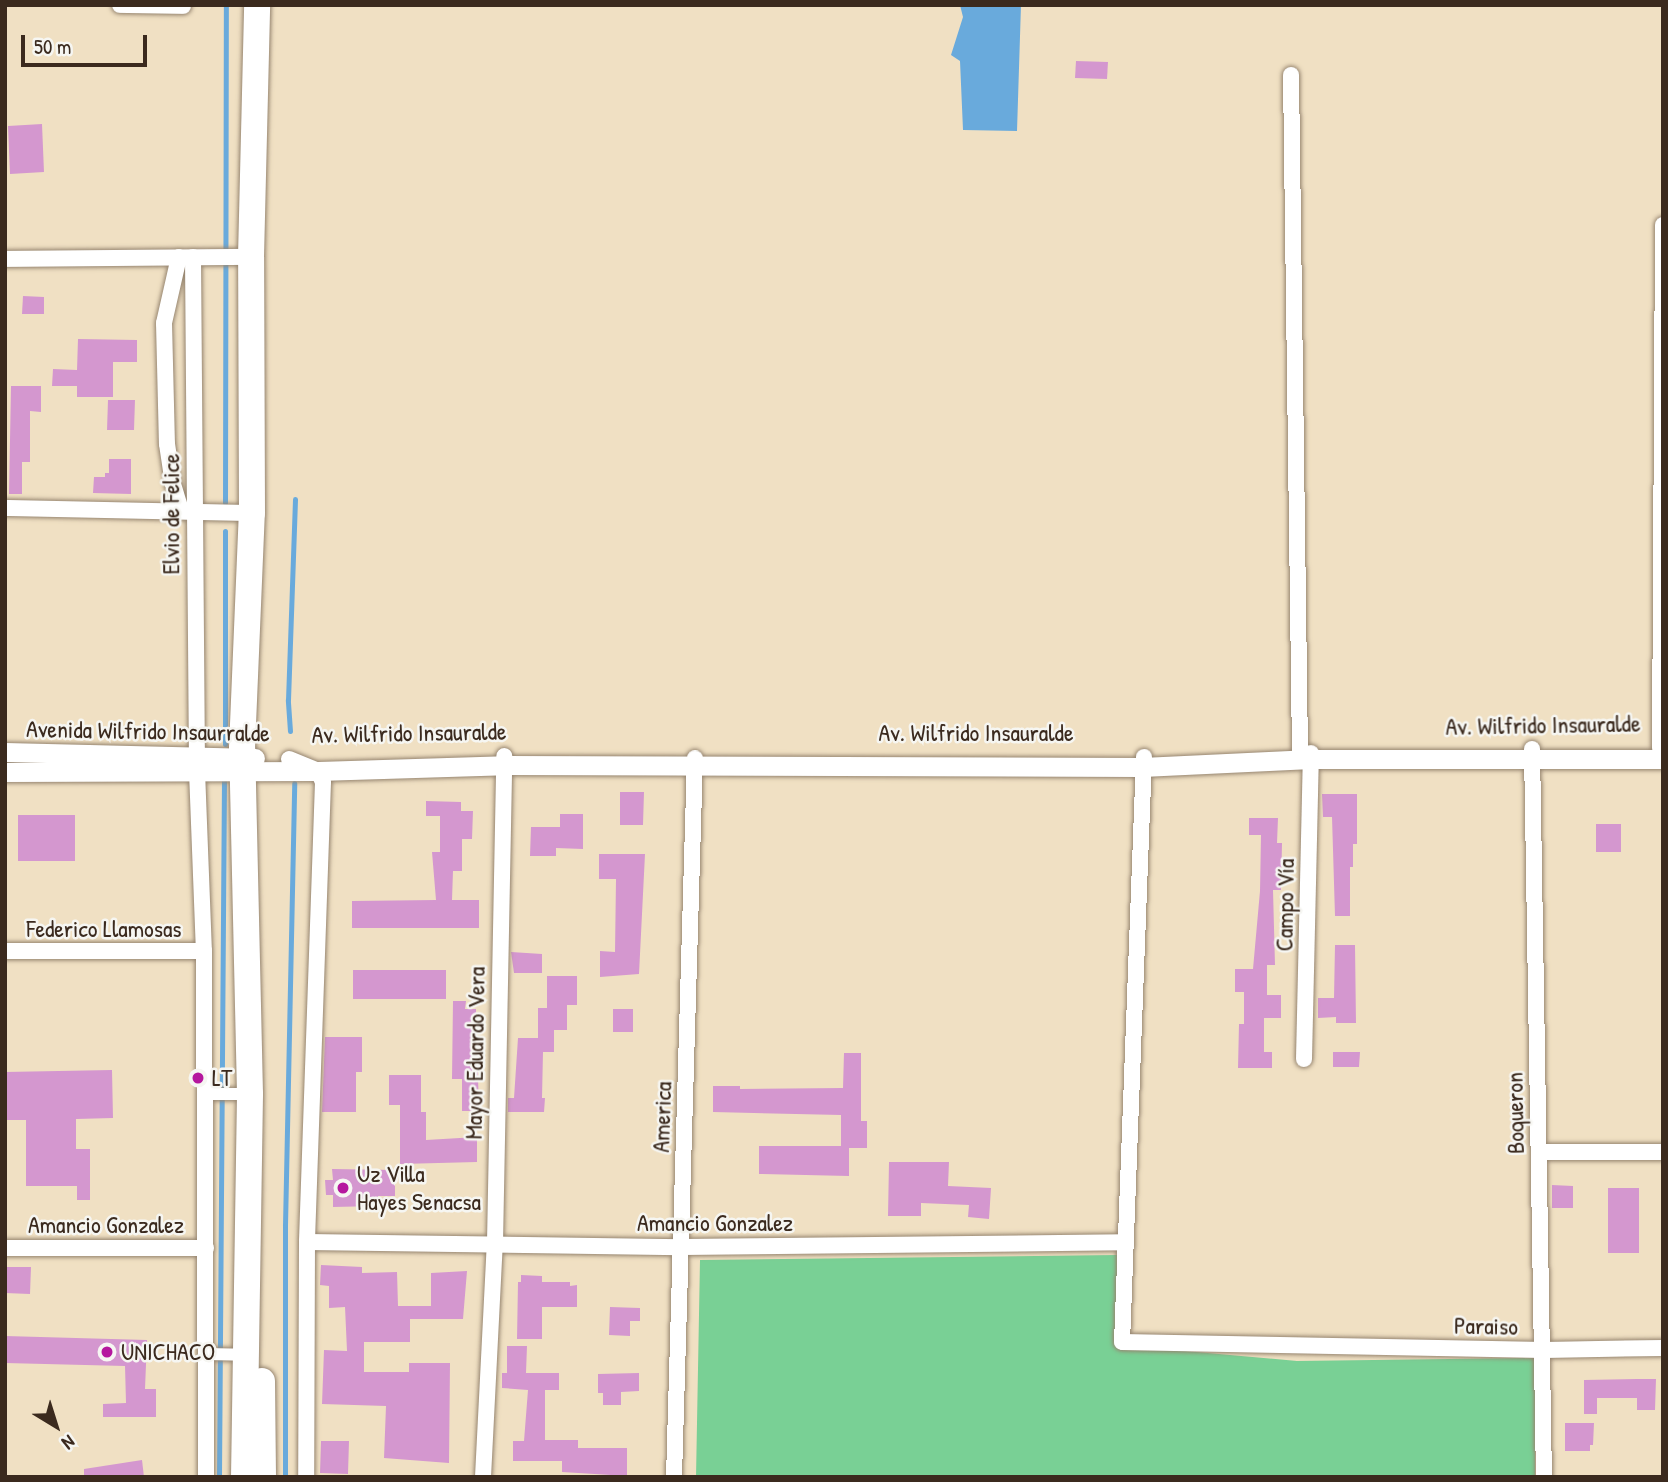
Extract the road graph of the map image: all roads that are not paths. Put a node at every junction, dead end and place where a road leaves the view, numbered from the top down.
1 (120, 5) edge
2 (257, 5) edge
3 (272, 5) edge
4 (183, 6) edge
5 (1291, 75) dead end
6 (1663, 225) edge
7 (186, 257) junction
8 (251, 257) junction
9 (5, 259) edge
10 (5, 508) edge
11 (187, 511) junction
12 (252, 513) junction
13 (5, 752) edge
14 (1662, 752) edge
15 (1532, 754) junction
16 (1307, 755) junction
17 (289, 759) junction
18 (504, 761) junction
19 (695, 761) junction
20 (1143, 762) junction
21 (197, 764) junction
22 (249, 765) junction
23 (318, 771) junction
24 (5, 772) edge
25 (5, 951) edge
26 (204, 951) junction
27 (1304, 1059) dead end
28 (211, 1094) junction
29 (240, 1094) junction
30 (1539, 1152) junction
31 (1663, 1152) edge
32 (307, 1241) junction
33 (1124, 1242) junction
34 (495, 1243) junction
35 (682, 1247) junction
36 (5, 1248) edge
37 (206, 1248) junction
38 (1663, 1348) edge
39 (1544, 1350) junction
40 (210, 1354) junction
41 (236, 1355) junction
42 (206, 1477) edge
43 (244, 1477) edge
44 (263, 1477) edge
45 (306, 1477) edge
46 (484, 1477) edge
47 (674, 1477) edge
48 (1544, 1477) edge

1 - 4 street
2 - 8 highway
3 - 22 highway
5 - 16 street, Campo Vía
6 - 14 street
7 - 8 street
7 - 9 street
7 - 11 street, Elvio de Felice
7 - 11 street
8 - 12 highway
10 - 11 street
11 - 12 street
11 - 21 street, Elvio de Felice
12 - 22 highway
13 - 21 street, Avenida Wilfrido Insaurralde
14 - 15 street, Av. Wilfrido Insauralde
15 - 16 street, Av. Wilfrido Insauralde
15 - 30 street, Boqueron
16 - 20 street, Av. Wilfrido Insauralde
16 - 27 street, Campo Vía
17 - 18 street, Av. Wilfrido Insauralde
17 - 22 street, Avenida Wilfrido Insaurralde
17 - 23 street
18 - 19 street, Av. Wilfrido Insauralde
18 - 23 street
18 - 34 street, Mayor Eduardo Vera
19 - 20 street, Av. Wilfrido Insauralde
19 - 35 street, America
20 - 33 street
21 - 22 street, Avenida Wilfrido Insaurralde
21 - 24 street, Avenida Wilfrido Insaurralde
21 - 26 street, Elvio de Felice
22 - 23 street
22 - 29 highway
22 - 44 highway
23 - 32 street
25 - 26 street, Federico Llamosas
26 - 28 street, Elvio de Felice
28 - 29 street
28 - 37 street, Elvio de Felice
29 - 41 highway
30 - 31 street
30 - 39 street, Boqueron
32 - 34 street, Amancio Gonzalez
32 - 45 street
33 - 35 street, Amancio Gonzalez
33 - 39 street, Paraiso
34 - 35 street, Amancio Gonzalez
34 - 46 street, Mayor Eduardo Vera
35 - 47 street, America
36 - 37 street, Amancio Gonzalez
37 - 40 street, Elvio de Felice
38 - 39 street, Paraiso
39 - 48 street, Boqueron
40 - 41 street
40 - 42 street, Elvio de Felice
41 - 43 highway

